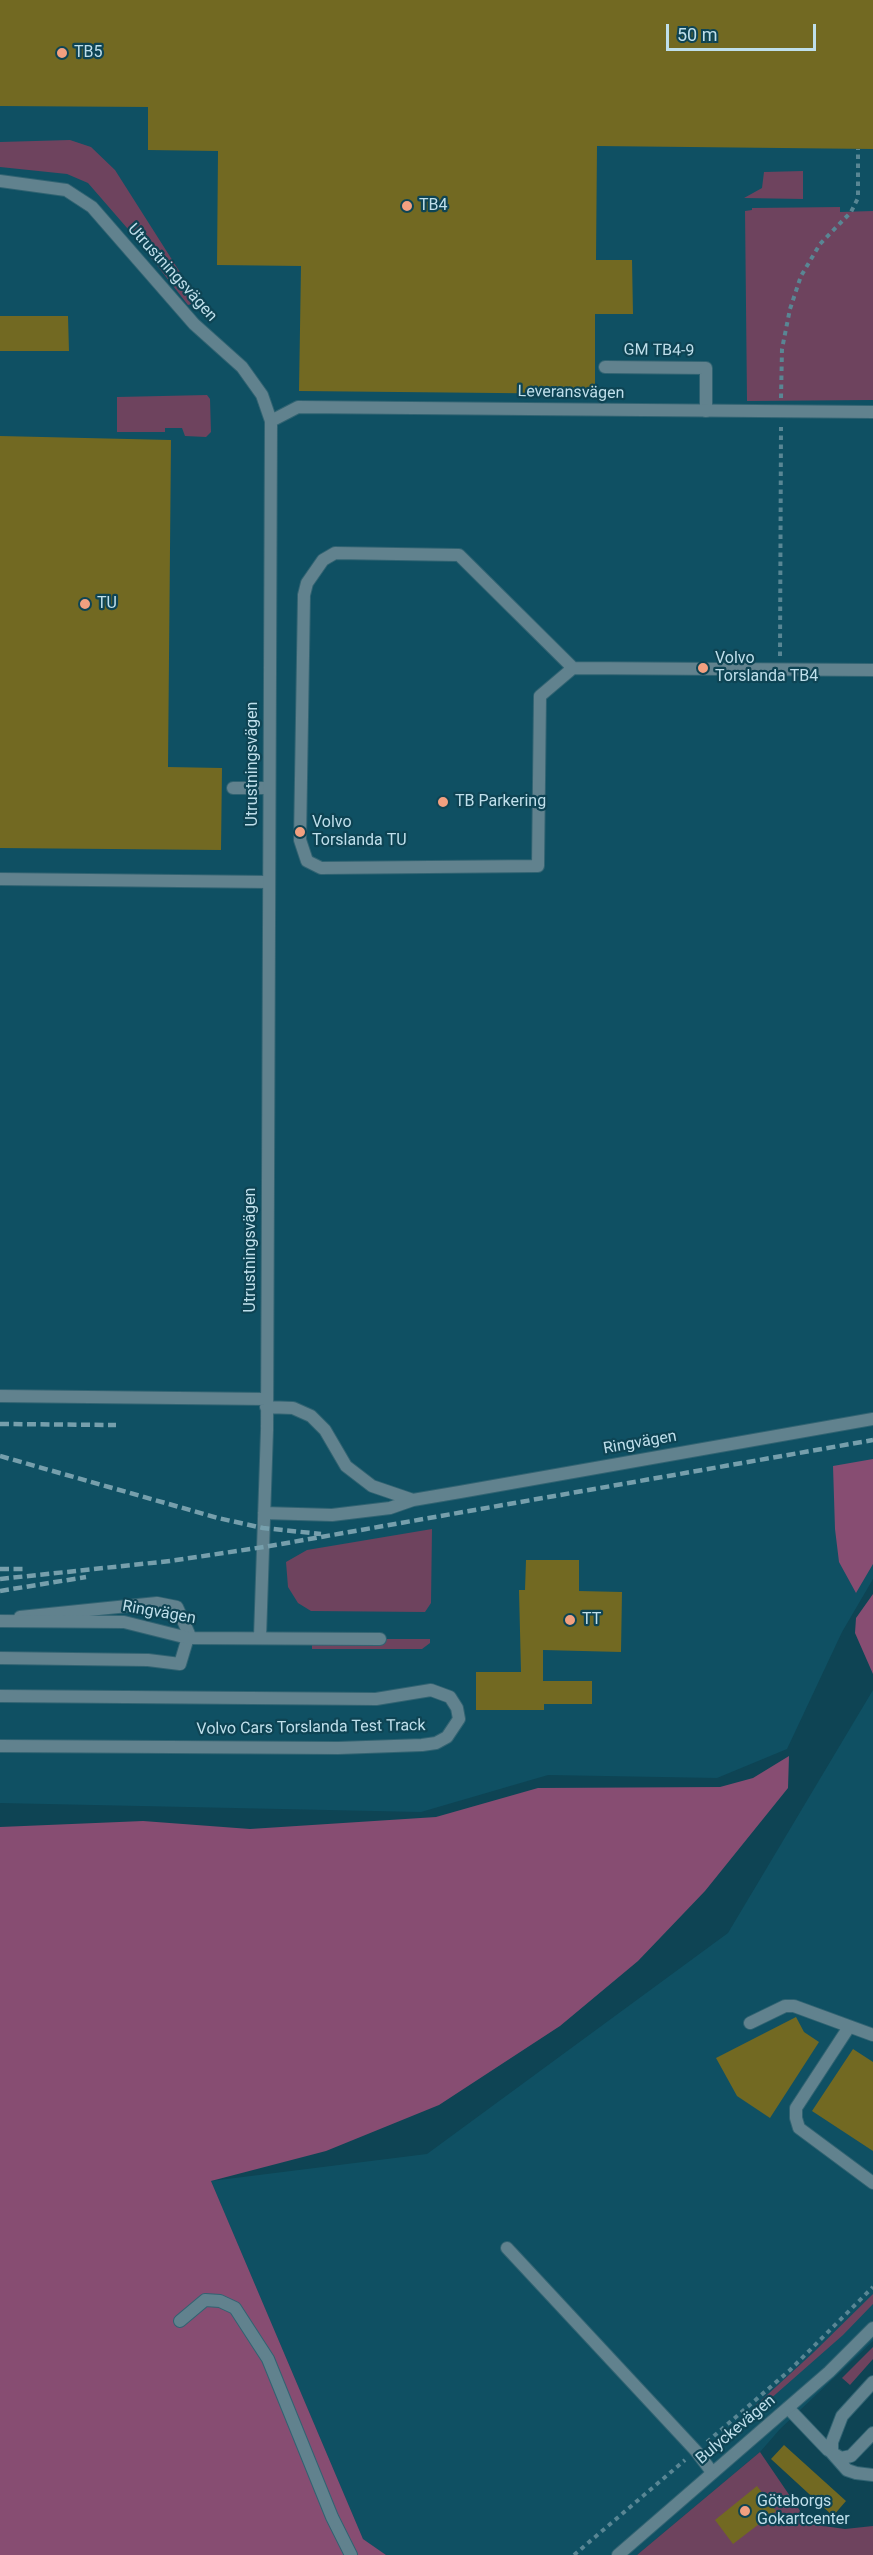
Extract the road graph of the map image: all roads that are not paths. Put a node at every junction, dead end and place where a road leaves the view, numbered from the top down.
1 (0, 181) edge
2 (604, 367) dead end
3 (706, 411) junction
4 (873, 412) edge
5 (271, 421) junction
6 (573, 668) junction
7 (873, 670) edge
8 (232, 788) dead end
9 (269, 788) junction
10 (0, 879) edge
11 (269, 882) junction
12 (0, 1396) edge
13 (267, 1403) junction
14 (873, 1419) edge
15 (413, 1500) junction
16 (264, 1512) junction
17 (0, 1620) edge
18 (260, 1637) junction
19 (188, 1638) junction
20 (380, 1639) dead end
21 (0, 1658) edge
22 (0, 1696) edge
23 (0, 1746) edge
24 (750, 2024) dead end
25 (849, 2026) junction
26 (873, 2035) edge
27 (873, 2183) edge
28 (507, 2248) dead end
29 (180, 2321) dead end
30 (873, 2328) edge
31 (873, 2382) edge
32 (788, 2408) junction
33 (873, 2433) edge
34 (832, 2454) junction
35 (712, 2472) junction
36 (873, 2475) edge
37 (351, 2555) edge
38 (618, 2555) edge

1 - 5 street, Utrustningsvägen
2 - 3 street, GM TB4-9
3 - 4 street, Leveransvägen
3 - 5 street, Leveransvägen
5 - 9 street, Utrustningsvägen
6 - 6 street
6 - 7 street
8 - 9 street
9 - 11 street, Utrustningsvägen
10 - 11 street
11 - 13 street, Utrustningsvägen
12 - 13 street, Ringvägen
13 - 15 street, Ringvägen
13 - 16 street, Utrustningsvägen
14 - 15 street, Ringvägen
15 - 16 street, Ringvägen
16 - 18 street
17 - 19 street, Ringvägen
17 - 19 street
18 - 19 street, Ringvägen
18 - 20 street, Ringvägen
19 - 21 street
22 - 23 street, Volvo Cars Torslanda Test Track
24 - 25 street
25 - 26 street
25 - 27 street
28 - 35 street
29 - 37 street
30 - 32 street, Bulyckevägen
31 - 34 street
32 - 34 street
32 - 35 street, Bulyckevägen
33 - 34 street
34 - 36 street
35 - 38 street, Bulyckevägen

